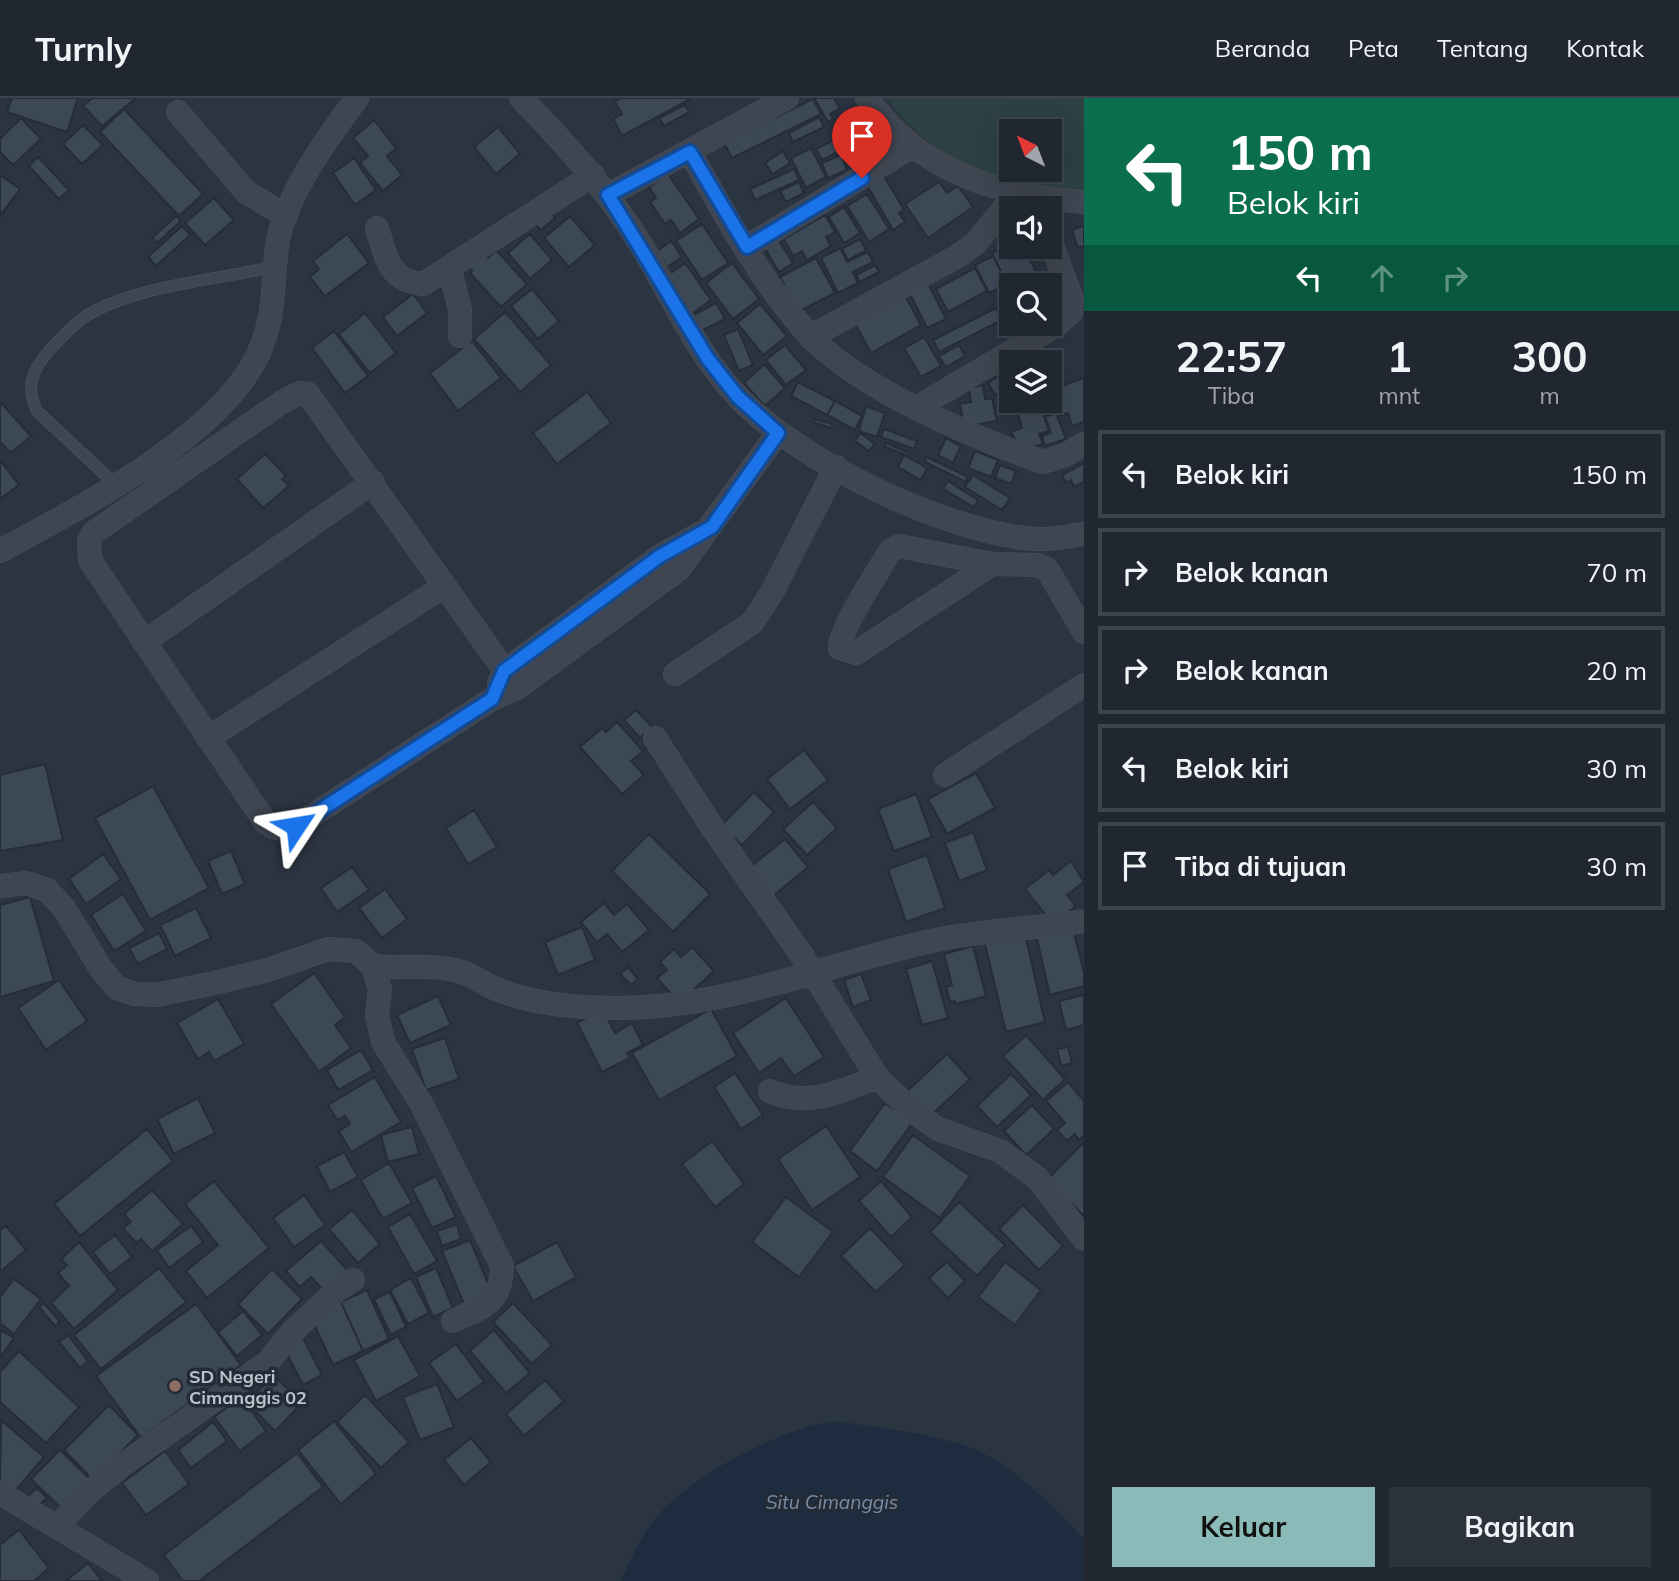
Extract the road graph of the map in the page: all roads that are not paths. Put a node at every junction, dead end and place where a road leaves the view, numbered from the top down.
1 (357, 98) edge
2 (521, 98) edge
3 (787, 98) edge
4 (867, 98) edge
5 (177, 112) dead end
6 (911, 147) junction
7 (690, 152) junction
8 (593, 175) junction
9 (608, 195) junction
10 (1020, 196) edge
11 (1062, 201) edge
12 (1084, 202) edge
13 (286, 216) junction
14 (999, 225) edge
15 (377, 228) dead end
16 (747, 247) junction
17 (1057, 259) edge
18 (277, 266) junction
19 (450, 269) junction
20 (460, 336) dead end
21 (810, 337) junction
22 (916, 408) junction
23 (778, 433) junction
24 (1084, 444) edge
25 (836, 467) junction
26 (373, 482) junction
27 (116, 485) junction
28 (968, 528) junction
29 (1084, 534) edge
30 (0, 551) edge
31 (956, 555) junction
32 (992, 564) junction
33 (443, 587) junction
34 (1084, 632) edge
35 (144, 642) junction
36 (675, 674) dead end
37 (510, 679) junction
38 (1084, 685) edge
39 (208, 738) junction
40 (655, 738) dead end
41 (945, 775) dead end
42 (0, 886) edge
43 (1084, 921) edge
44 (373, 967) junction
45 (814, 975) junction
46 (877, 1077) junction
47 (770, 1091) dead end
48 (1084, 1239) edge
49 (353, 1280) dead end
50 (453, 1321) dead end
51 (0, 1493) edge
52 (57, 1527) junction
53 (147, 1581) edge

1 - 13 street
2 - 8 street
3 - 7 street
4 - 6 street
5 - 13 street
6 - 10 street
6 - 16 street
7 - 9 street
7 - 16 street
8 - 9 street
8 - 19 street
9 - 23 street
11 - 12 street
13 - 18 street
14 - 21 street
15 - 19 street
16 - 21 street
17 - 22 street
18 - 27 street
18 - 27 lane
19 - 20 street
21 - 22 street
22 - 24 street
23 - 25 street
23 - 37 street
25 - 28 street
25 - 36 street
26 - 33 street
26 - 35 street
26 - 35 street
27 - 30 street
28 - 29 street
28 - 31 street
31 - 32 street
31 - 32 street
32 - 34 street
33 - 37 street
33 - 39 street
35 - 39 street
37 - 39 street
38 - 41 street
40 - 45 street
42 - 44 street
43 - 45 street
44 - 45 street
44 - 50 street
45 - 46 street
46 - 47 street
46 - 48 street
49 - 52 street
51 - 52 street
52 - 53 street

